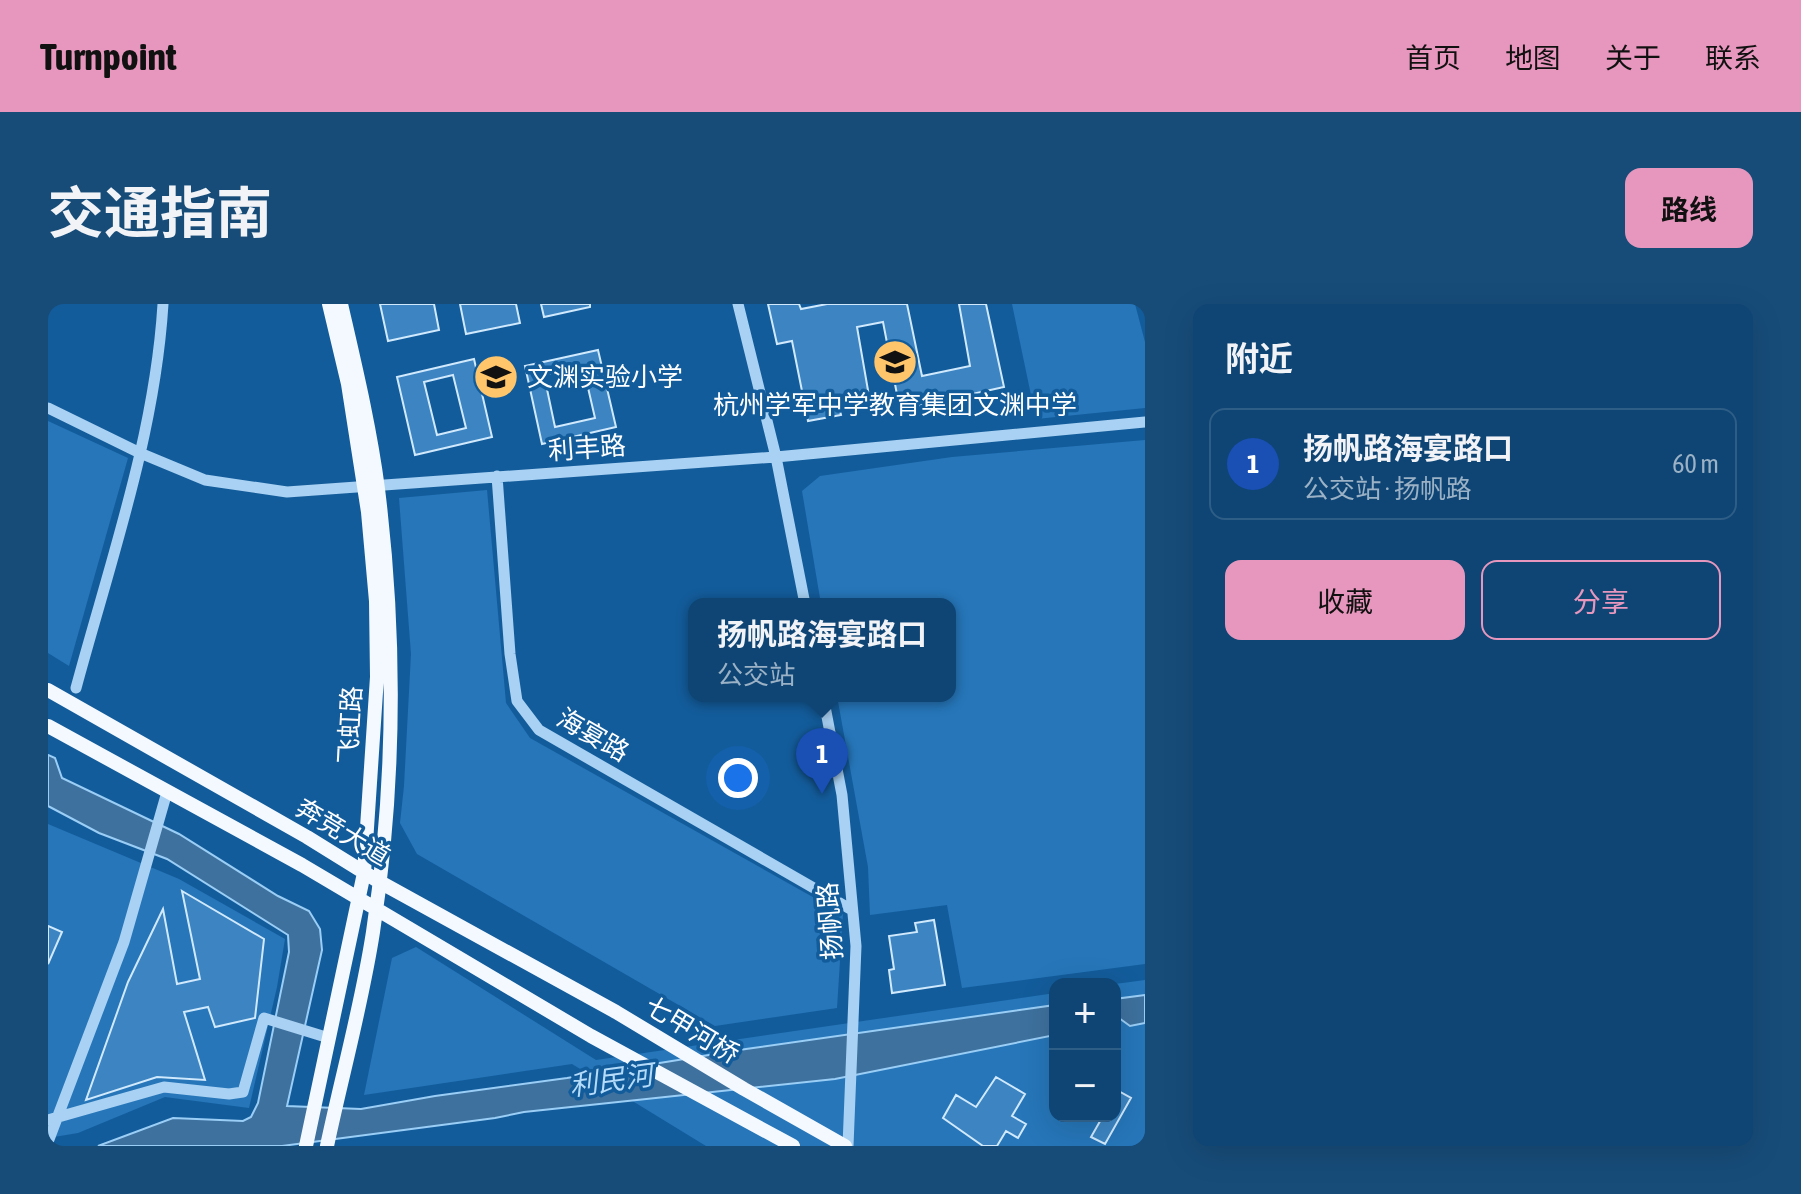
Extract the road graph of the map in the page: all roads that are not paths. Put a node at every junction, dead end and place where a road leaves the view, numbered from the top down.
1 (163, 304) edge
2 (329, 304) edge
3 (341, 304) edge
4 (738, 304) edge
5 (48, 408) edge
6 (1145, 422) edge
7 (140, 453) junction
8 (776, 457) junction
9 (497, 476) junction
10 (371, 486) junction
11 (804, 598) edge
12 (76, 688) dead end
13 (48, 690) edge
14 (824, 702) edge
15 (48, 726) edge
16 (167, 792) junction
17 (364, 873) junction
18 (378, 881) junction
19 (359, 898) junction
20 (376, 907) junction
21 (852, 910) junction
22 (616, 1012) joint
23 (591, 1036) joint
24 (329, 1038) junction
25 (52, 1120) edge
26 (48, 1142) edge
27 (306, 1146) edge
28 (327, 1146) edge
29 (793, 1146) edge
30 (847, 1146) edge

1 - 7 street
2 - 10 main road, 飞虹路
3 - 10 main road, 飞虹路
4 - 8 street
5 - 7 street, 利丰路
6 - 8 street, 利丰路
7 - 10 street, 利丰路
7 - 12 street
8 - 9 street, 利丰路
8 - 11 street
9 - 10 street, 利丰路
9 - 21 street, 海宴路
10 - 17 main road, 飞虹路
10 - 18 main road, 飞虹路
13 - 17 main road, 奔竞大道
14 - 21 street, 扬帆路
15 - 16 main road, 奔竞大道
16 - 19 main road, 奔竞大道
16 - 25 street
17 - 18 main road, 奔竞大道
17 - 19 main road, 飞虹路
18 - 20 main road, 飞虹路
18 - 22 main road, 奔竞大道
19 - 20 main road, 奔竞大道
19 - 24 main road, 飞虹路
20 - 23 main road, 奔竞大道
20 - 28 main road, 飞虹路
21 - 30 street, 扬帆路
22 - 30 main road, 七甲河桥
23 - 29 main road, 七甲河桥
24 - 25 street
24 - 27 main road, 飞虹路
25 - 26 street

